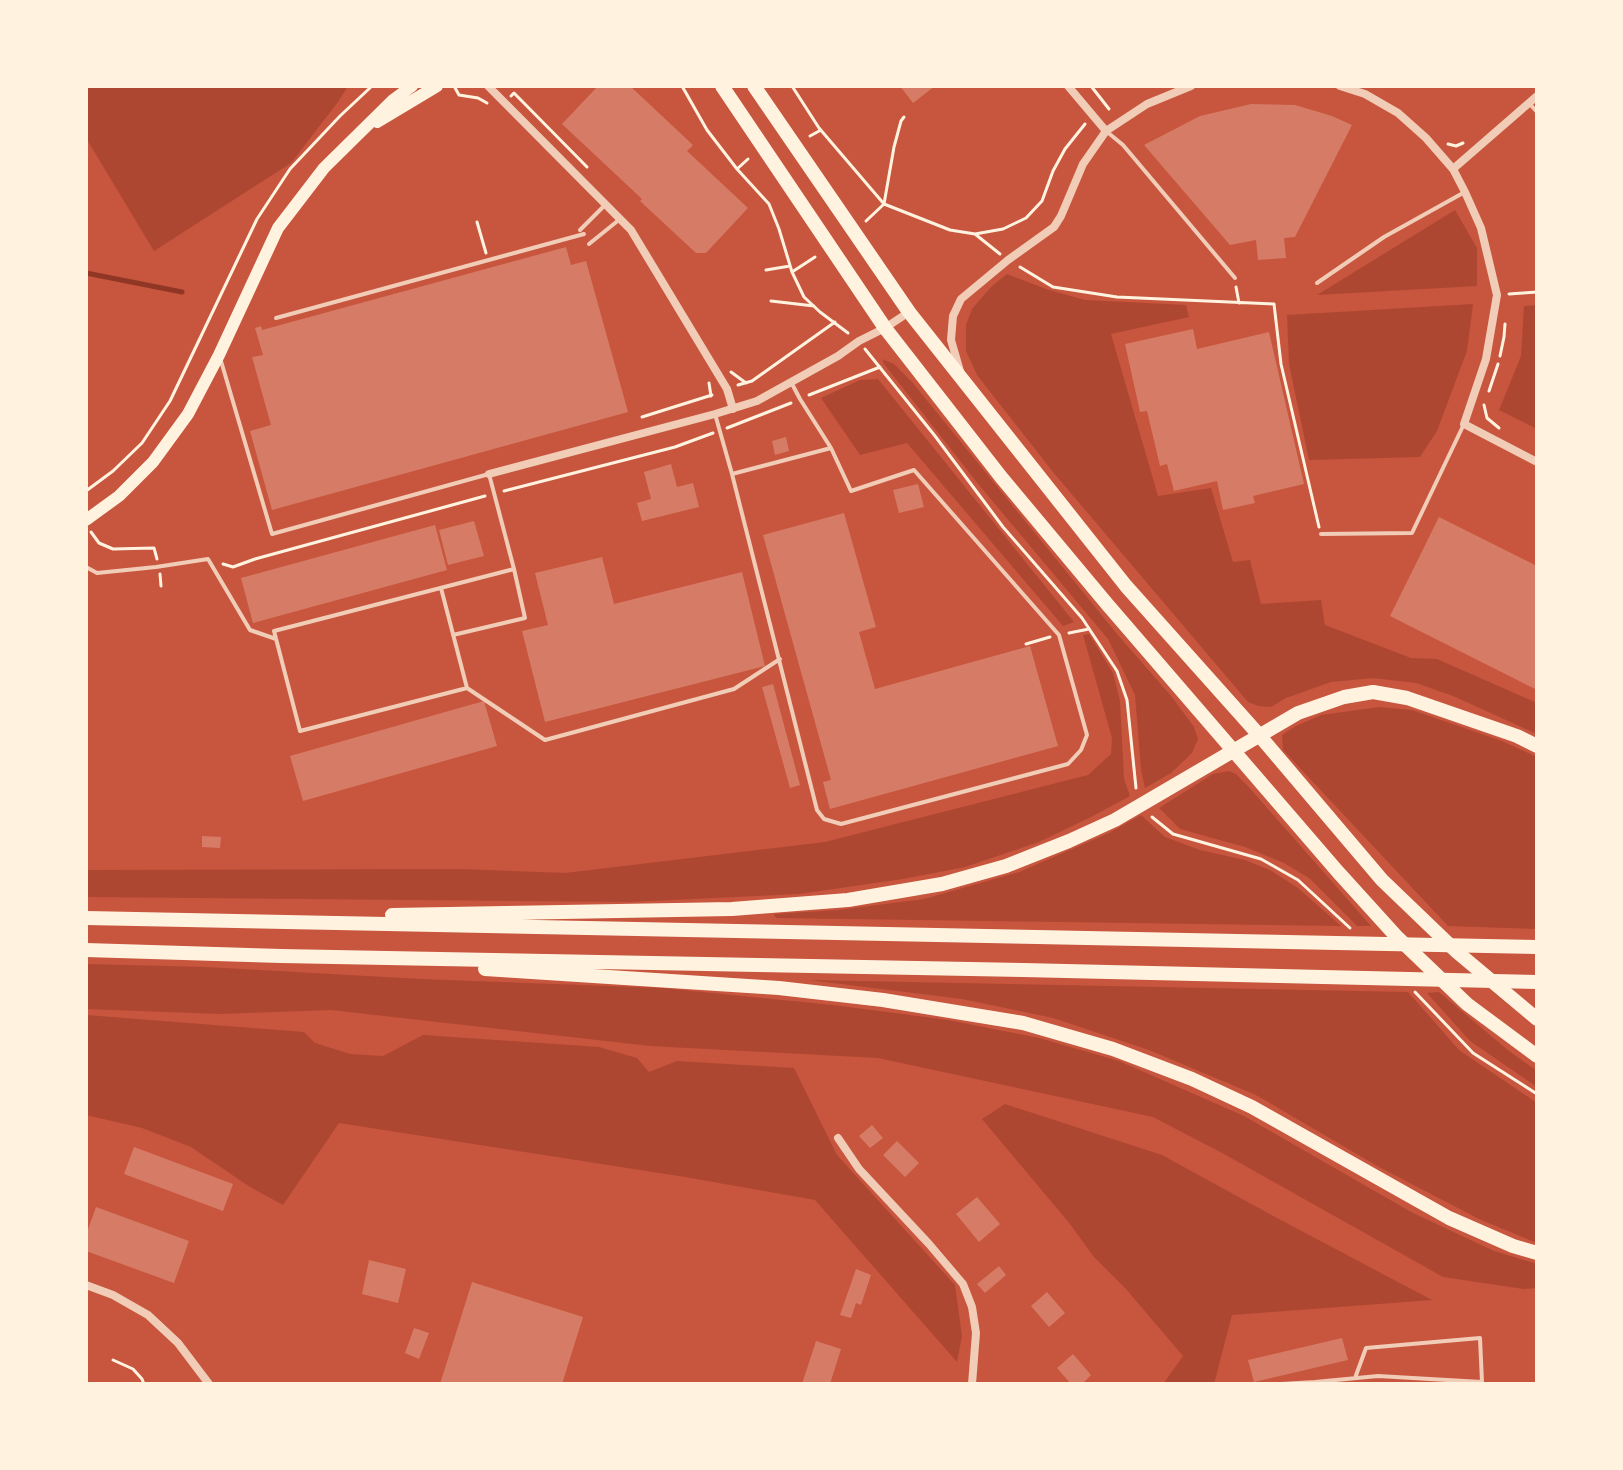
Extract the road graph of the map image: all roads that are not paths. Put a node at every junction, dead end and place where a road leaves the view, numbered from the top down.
1 (412, 86) edge
2 (437, 86) edge
3 (488, 86) edge
4 (722, 86) edge
5 (754, 86) edge
6 (1068, 86) edge
7 (1191, 86) edge
8 (1340, 86) edge
9 (1533, 100) edge
10 (1537, 112) edge
11 (1106, 131) junction
12 (358, 134) junction
13 (1453, 169) junction
14 (1465, 192) junction
15 (606, 204) junction
16 (620, 219) junction
17 (589, 244) dead end
18 (1235, 278) road end
19 (1317, 283) dead end
20 (909, 312) junction
21 (276, 318) dead end
22 (885, 328) junction
23 (219, 355) junction
24 (791, 382) junction
25 (963, 383) junction
26 (733, 409) junction
27 (715, 414) junction
28 (1464, 424) junction
29 (831, 448) junction
30 (1537, 462) edge
31 (489, 474) junction
32 (732, 474) junction
33 (86, 520) edge
34 (1321, 534) road end
35 (86, 567) edge
36 (514, 569) junction
37 (441, 588) junction
38 (453, 635) junction
39 (276, 639) junction
40 (780, 659) junction
41 (467, 688) junction
42 (1259, 735) junction
43 (1537, 746) edge
44 (1232, 750) junction
45 (86, 918) edge
46 (154, 919) junction
47 (1537, 947) edge
48 (86, 950) edge
49 (281, 956) junction
50 (1537, 982) edge
51 (1537, 1019) edge
52 (1537, 1056) edge
53 (838, 1138) dead end
54 (1537, 1253) edge
55 (86, 1285) edge
56 (1355, 1378) junction
57 (1315, 1383) edge
58 (1482, 1383) edge
59 (209, 1384) edge
60 (972, 1384) edge
61 (1281, 1384) edge

1 - 12 main road
2 - 12 main road
3 - 15 street
4 - 22 main road
5 - 20 main road
6 - 11 street
7 - 11 street
8 - 13 street
9 - 10 lane
9 - 13 street
11 - 18 lane
11 - 25 street
12 - 23 main road
13 - 14 street
14 - 19 lane
14 - 28 street
15 - 16 street
15 - 21 lane
16 - 17 lane
16 - 26 street
20 - 22 street
20 - 25 main road
22 - 24 street
22 - 44 main road
23 - 31 lane
23 - 33 main road
24 - 26 street
24 - 29 lane
25 - 42 main road
26 - 27 street
27 - 31 street
27 - 32 lane
28 - 30 street
28 - 34 lane
29 - 32 lane
29 - 40 lane
31 - 36 lane
32 - 40 lane
35 - 39 lane
36 - 37 lane
36 - 38 lane
37 - 38 lane
37 - 39 lane
38 - 41 lane
39 - 41 lane
40 - 41 lane
42 - 43 main road
42 - 44 main road
42 - 51 main road
44 - 46 main road
44 - 52 main road
45 - 46 main road
46 - 47 main road
48 - 49 main road
49 - 50 main road
49 - 54 main road
53 - 60 street
55 - 59 street
56 - 57 lane
56 - 58 lane
56 - 58 lane
57 - 61 lane

